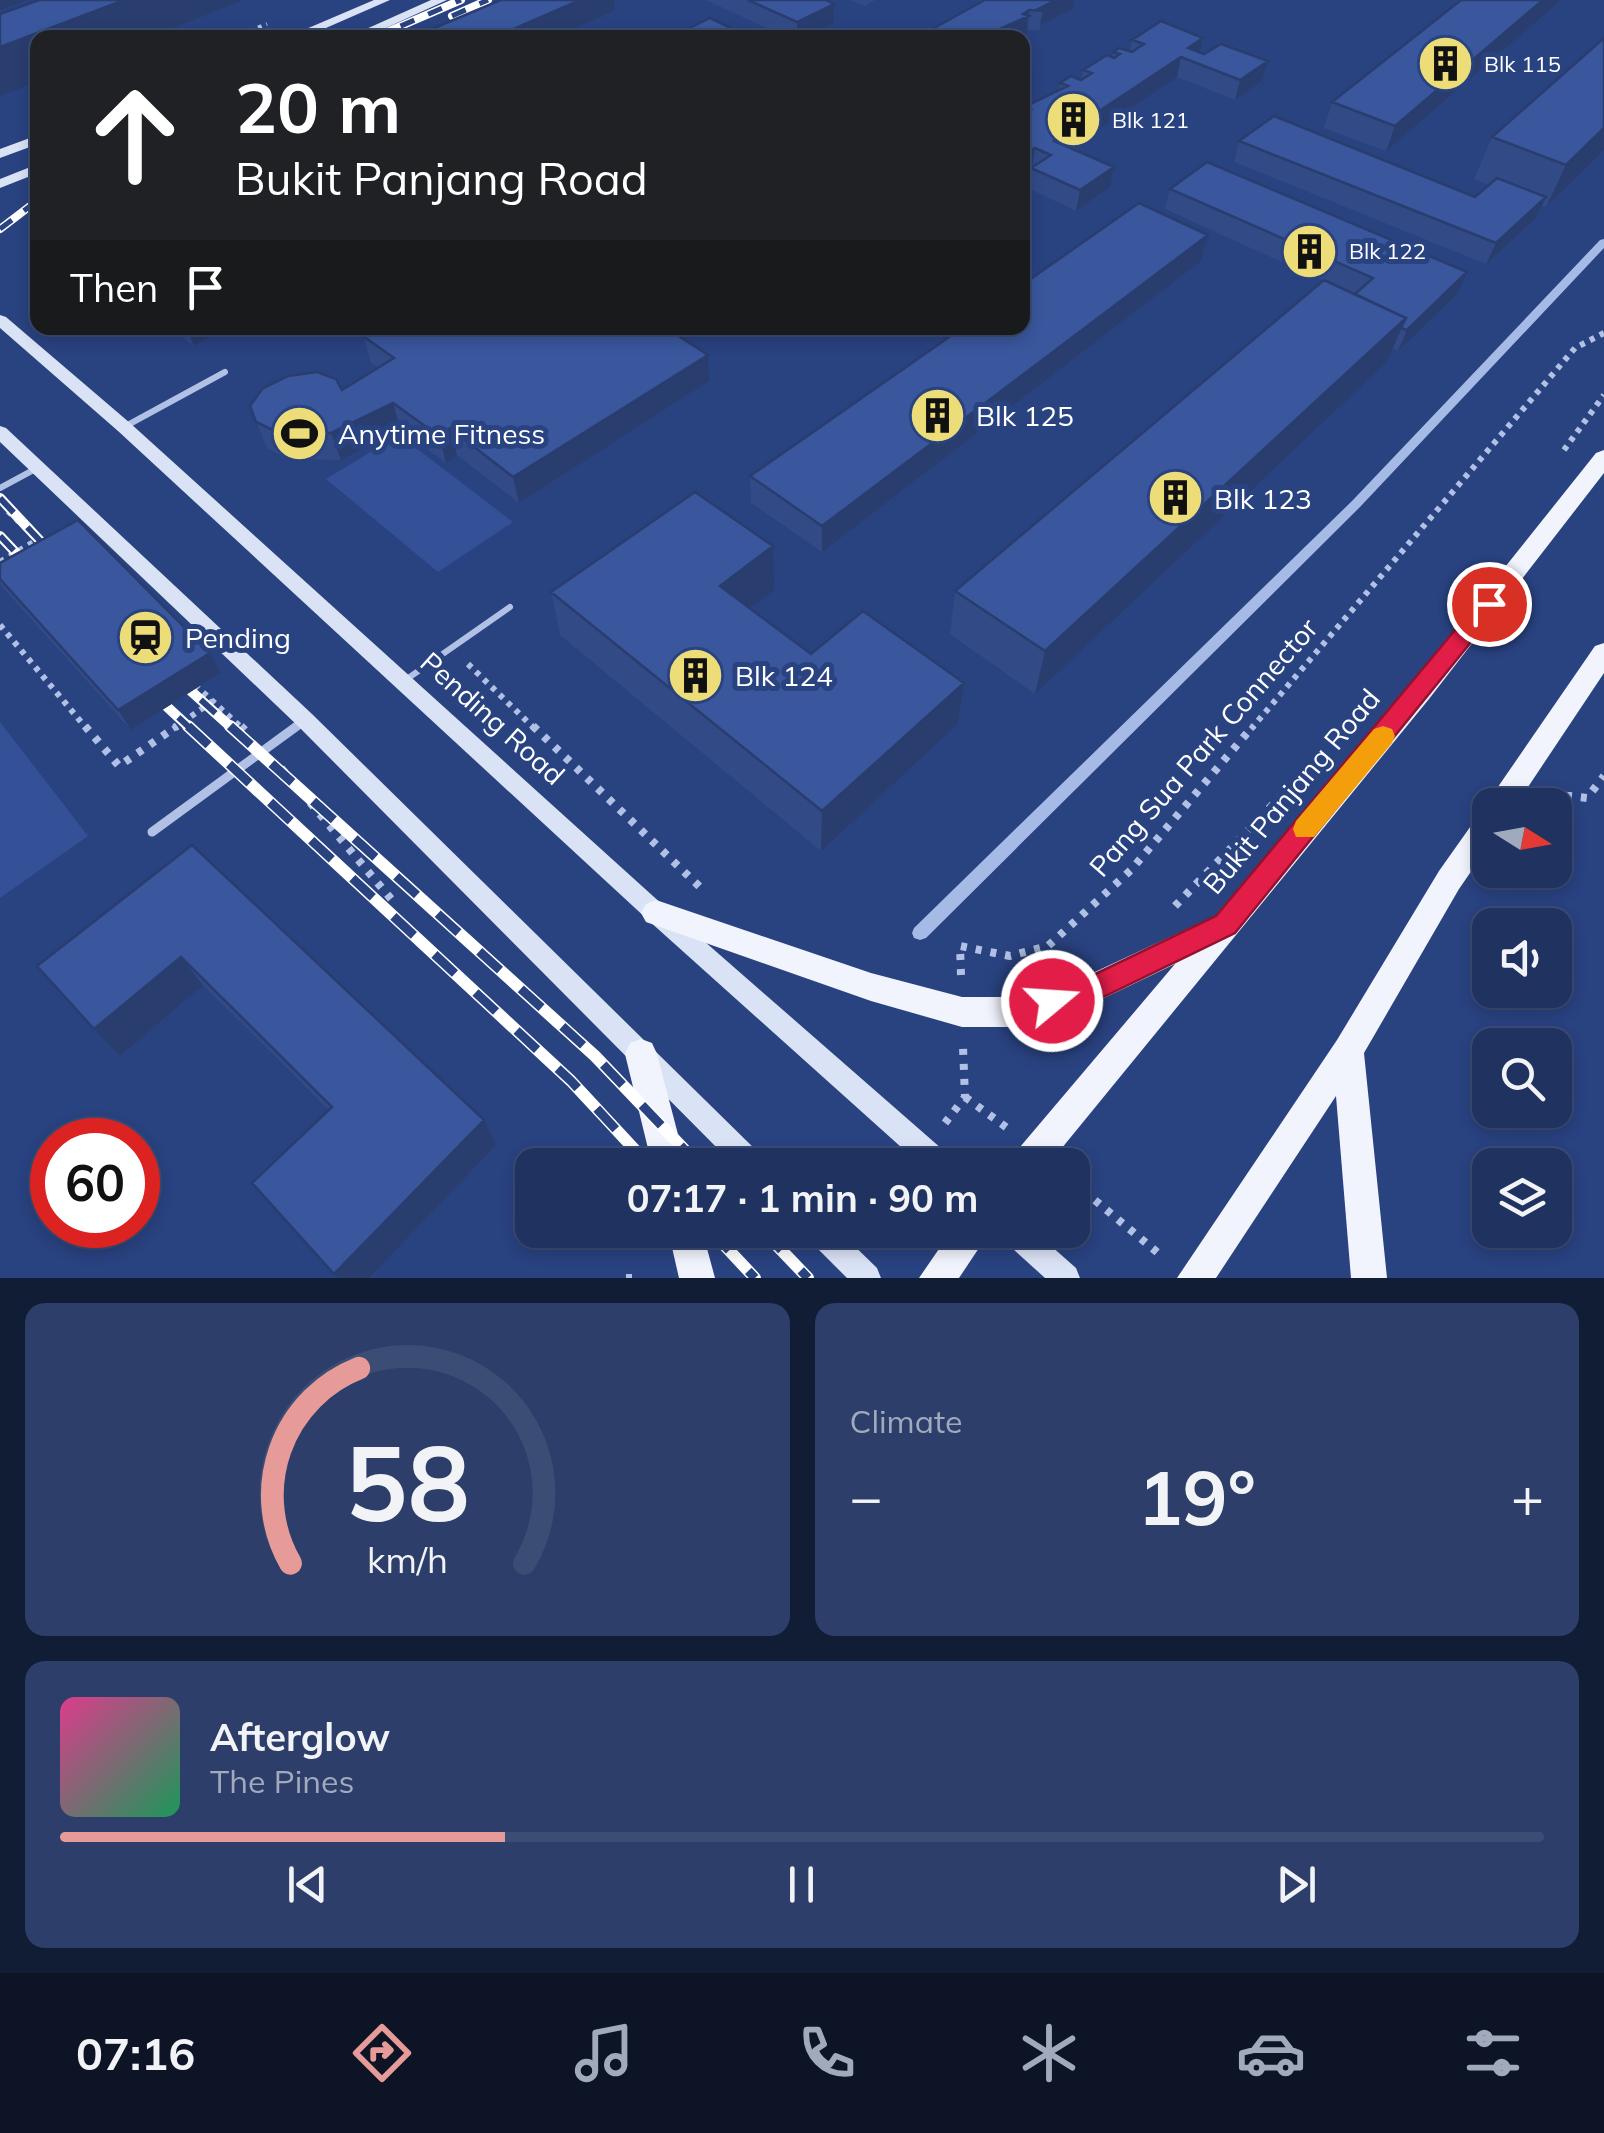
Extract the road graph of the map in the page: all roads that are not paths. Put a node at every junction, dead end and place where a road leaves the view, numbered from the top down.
1 (384, 0) edge
2 (441, 0) edge
3 (311, 30) edge
4 (371, 30) edge
5 (30, 142) edge
6 (0, 154) edge
7 (30, 171) edge
8 (0, 184) edge
9 (0, 320) edge
10 (225, 372) dead end
11 (124, 427) junction
12 (0, 432) edge
13 (1604, 458) edge
14 (40, 466) junction
15 (0, 488) edge
16 (510, 607) dead end
17 (1604, 654) edge
18 (404, 682) junction
19 (305, 720) junction
20 (1513, 788) edge
21 (152, 832) dead end
22 (1472, 848) edge
23 (656, 914) junction
24 (1226, 924) junction
25 (1348, 1051) junction
26 (642, 1054) junction
27 (665, 1148) edge
28 (737, 1148) edge
29 (921, 1148) edge
30 (1041, 1148) edge
31 (690, 1248) edge
32 (837, 1248) edge
33 (960, 1248) edge
34 (1033, 1248) edge
35 (1184, 1272) edge
36 (697, 1278) edge
37 (867, 1278) edge
38 (937, 1278) edge
39 (1066, 1278) edge
40 (1369, 1278) edge

1 - 3 main road
2 - 4 main road
5 - 6 main road
7 - 8 main road
9 - 11 main road, Pending Road
10 - 11 lane
11 - 18 main road, Pending Road
12 - 14 main road
13 - 24 main road, Bukit Panjang Road
14 - 15 lane
14 - 19 main road
16 - 18 lane
17 - 20 main road
18 - 23 main road, Pending Road
19 - 21 lane
19 - 26 main road
22 - 25 main road
23 - 24 main road
23 - 29 main road, Pending Road
24 - 30 main road, Bukit Panjang Road
25 - 35 main road
25 - 40 main road
26 - 27 main road
26 - 28 main road
31 - 36 main road
32 - 37 main road
33 - 38 main road
34 - 39 main road

